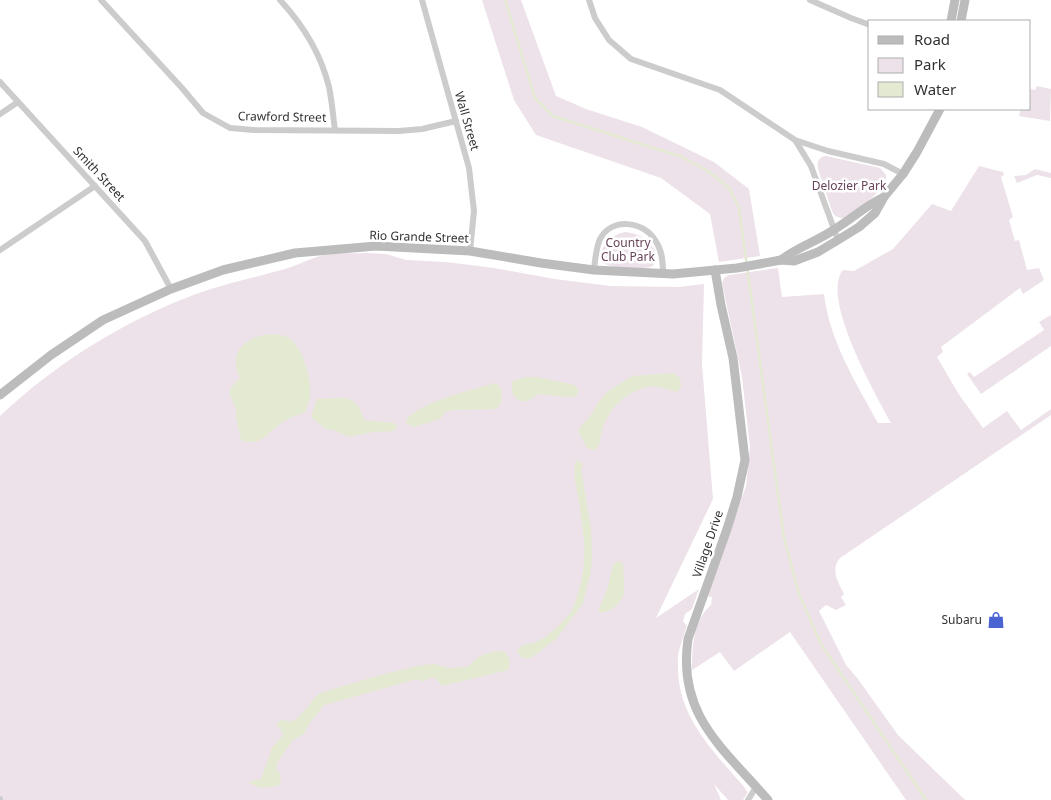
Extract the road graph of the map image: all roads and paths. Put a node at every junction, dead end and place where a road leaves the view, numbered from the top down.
1 (101, 0) edge
2 (422, 0) edge
3 (589, 0) edge
4 (810, 0) edge
5 (955, 0) edge
6 (965, 0) edge
7 (283, 1) edge
8 (951, 20) edge
9 (961, 20) edge
10 (868, 24) edge
11 (0, 82) edge
12 (18, 102) junction
13 (932, 110) edge
14 (939, 110) edge
15 (0, 114) edge
16 (456, 121) junction
17 (930, 127) junction
18 (335, 130) junction
19 (795, 140) junction
20 (903, 174) junction
21 (95, 186) junction
22 (884, 197) junction
23 (834, 230) junction
24 (838, 240) junction
25 (0, 250) edge
26 (470, 251) junction
27 (781, 260) junction
28 (594, 270) junction
29 (715, 270) junction
30 (663, 273) junction
31 (171, 289) junction
32 (0, 395) edge
33 (756, 787) junction
34 (748, 800) edge
35 (768, 800) edge

1 - 18 street, Crawford Street
2 - 16 street, Wall Street
3 - 19 street
4 - 10 street
5 - 8 street
6 - 9 street
7 - 18 street
11 - 12 street, Smith Street
12 - 15 street
12 - 21 street, Smith Street
13 - 17 street, Rio Grande Street
14 - 17 street, Rio Grande Street
16 - 18 street, Crawford Street
16 - 26 street, Wall Street
17 - 20 street, Rio Grande Street
19 - 20 street
19 - 23 street
20 - 22 street, Rio Grande Street
21 - 25 street
21 - 31 street, Smith Street
22 - 23 street, Rio Grande Street
22 - 24 street, Rio Grande Street
23 - 24 street
23 - 27 street, Rio Grande Street
24 - 27 street, Rio Grande Street
26 - 28 street, Rio Grande Street
26 - 31 street, Rio Grande Street
27 - 29 street, Rio Grande Street
28 - 30 street, Rio Grande Street
28 - 30 street
29 - 30 street, Rio Grande Street
29 - 33 street, Village Drive
31 - 32 street, Rio Grande Street
33 - 34 street
33 - 35 street, Village Drive

